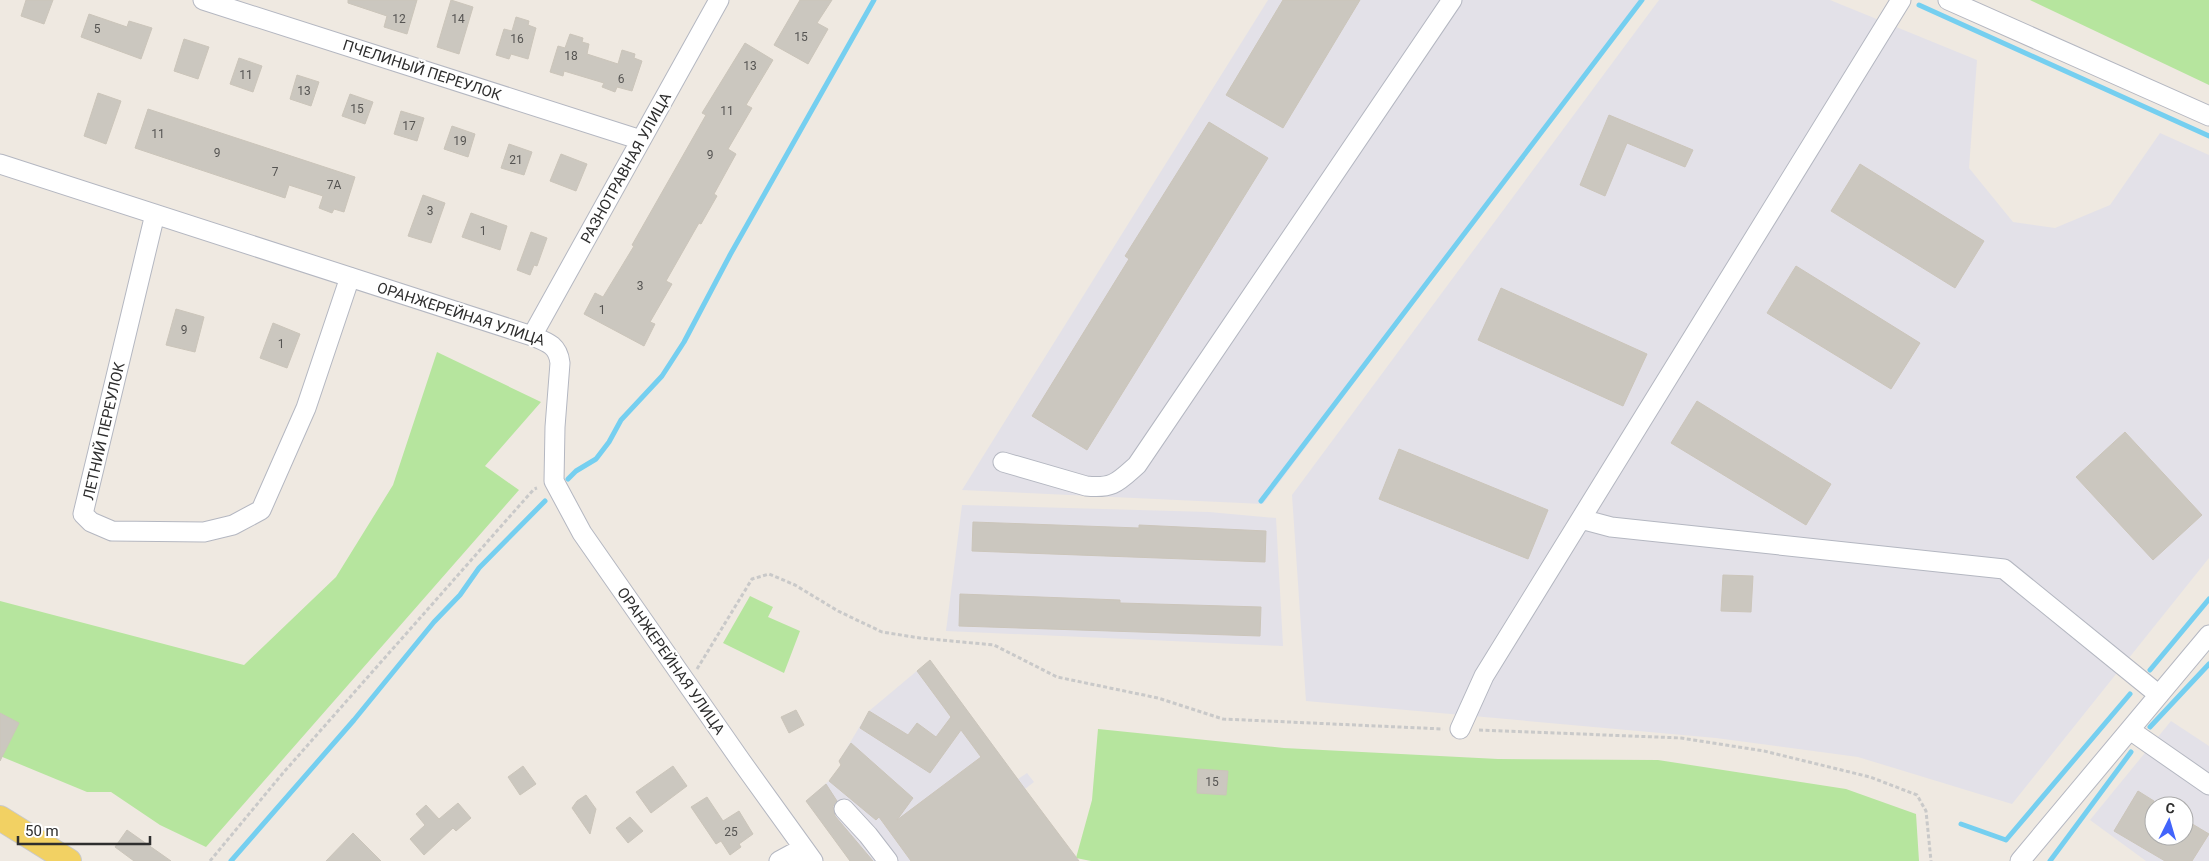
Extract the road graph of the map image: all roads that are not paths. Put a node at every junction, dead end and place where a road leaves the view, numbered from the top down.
1 (203, 0) edge
2 (720, 0) edge
3 (1452, 0) edge
4 (1901, 0) edge
5 (1948, 0) edge
6 (2209, 116) edge
7 (641, 140) junction
8 (0, 164) edge
9 (155, 214) junction
10 (350, 277) junction
11 (532, 336) junction
12 (1003, 462) dead end
13 (1581, 519) junction
14 (2209, 635) edge
15 (2159, 696) junction
16 (1460, 729) road end
17 (2130, 730) junction
18 (2209, 785) edge
19 (844, 809) dead end
20 (0, 818) edge
21 (808, 854) edge
22 (68, 861) edge
23 (779, 861) edge
24 (888, 861) edge
25 (2020, 861) edge

1 - 7 street, ПЧЕЛИНЫЙ ПЕРЕУЛОК
2 - 7 street, РАЗНОТРАВНАЯ УЛИЦА
3 - 12 street
4 - 13 street
5 - 6 street
7 - 11 street, РАЗНОТРАВНАЯ УЛИЦА
8 - 9 street, ОРАНЖЕРЕЙНАЯ УЛИЦА
9 - 10 street, ОРАНЖЕРЕЙНАЯ УЛИЦА
9 - 10 street, ЛЕТНИЙ ПЕРЕУЛОК
10 - 11 street, ОРАНЖЕРЕЙНАЯ УЛИЦА
11 - 21 street, ОРАНЖЕРЕЙНАЯ УЛИЦА
13 - 15 street
13 - 16 street
14 - 15 street
15 - 17 street
17 - 18 street
17 - 25 street
19 - 24 street
20 - 22 main road
21 - 23 street

